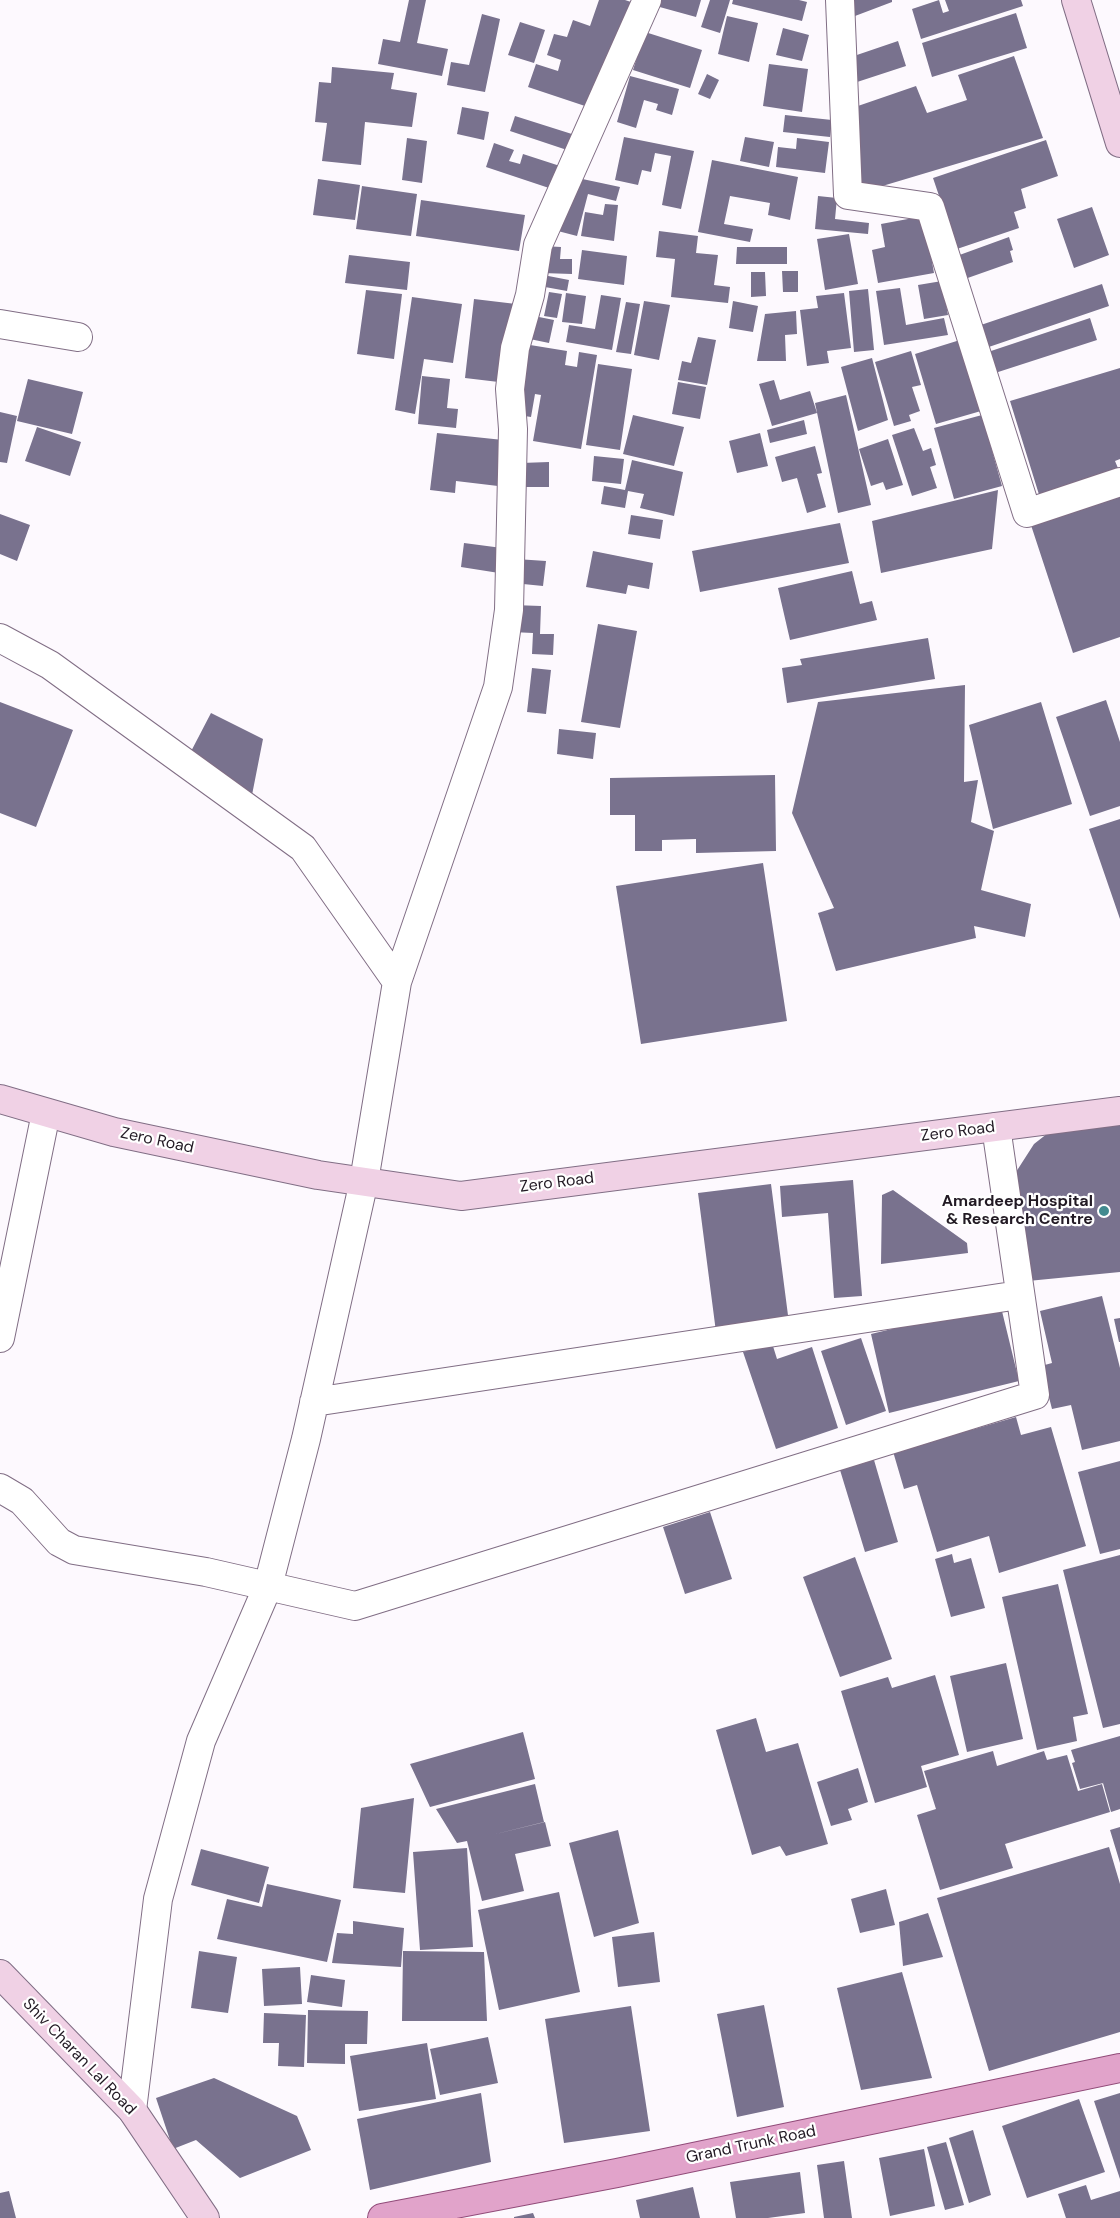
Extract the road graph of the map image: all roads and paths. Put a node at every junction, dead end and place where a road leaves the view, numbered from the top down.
1 (647, 0) edge
2 (840, 0) edge
3 (1076, 0) edge
4 (1120, 143) edge
5 (0, 324) edge
6 (78, 337) dead end
7 (1120, 482) edge
8 (0, 638) edge
9 (398, 982) junction
10 (0, 1099) edge
11 (1120, 1111) edge
12 (46, 1112) junction
13 (996, 1127) junction
14 (364, 1181) junction
15 (1019, 1295) junction
16 (0, 1338) edge
17 (314, 1402) junction
18 (0, 1488) edge
19 (268, 1586) junction
20 (0, 1974) edge
21 (1120, 2068) edge
22 (132, 2110) junction
23 (206, 2218) edge
24 (382, 2218) edge

1 - 9 street
2 - 7 street
3 - 4 street
5 - 6 street
8 - 9 street
9 - 14 street
10 - 12 street, Zero Road
11 - 13 street, Zero Road
12 - 14 street, Zero Road
12 - 16 street
13 - 14 street, Zero Road
13 - 15 street
14 - 17 street
15 - 17 street
15 - 19 street
17 - 19 street
18 - 19 street
19 - 22 street
20 - 22 street, Shiv Charan Lal Road
21 - 24 main road, Grand Trunk Road
22 - 23 street, Shiv Charan Lal Road

